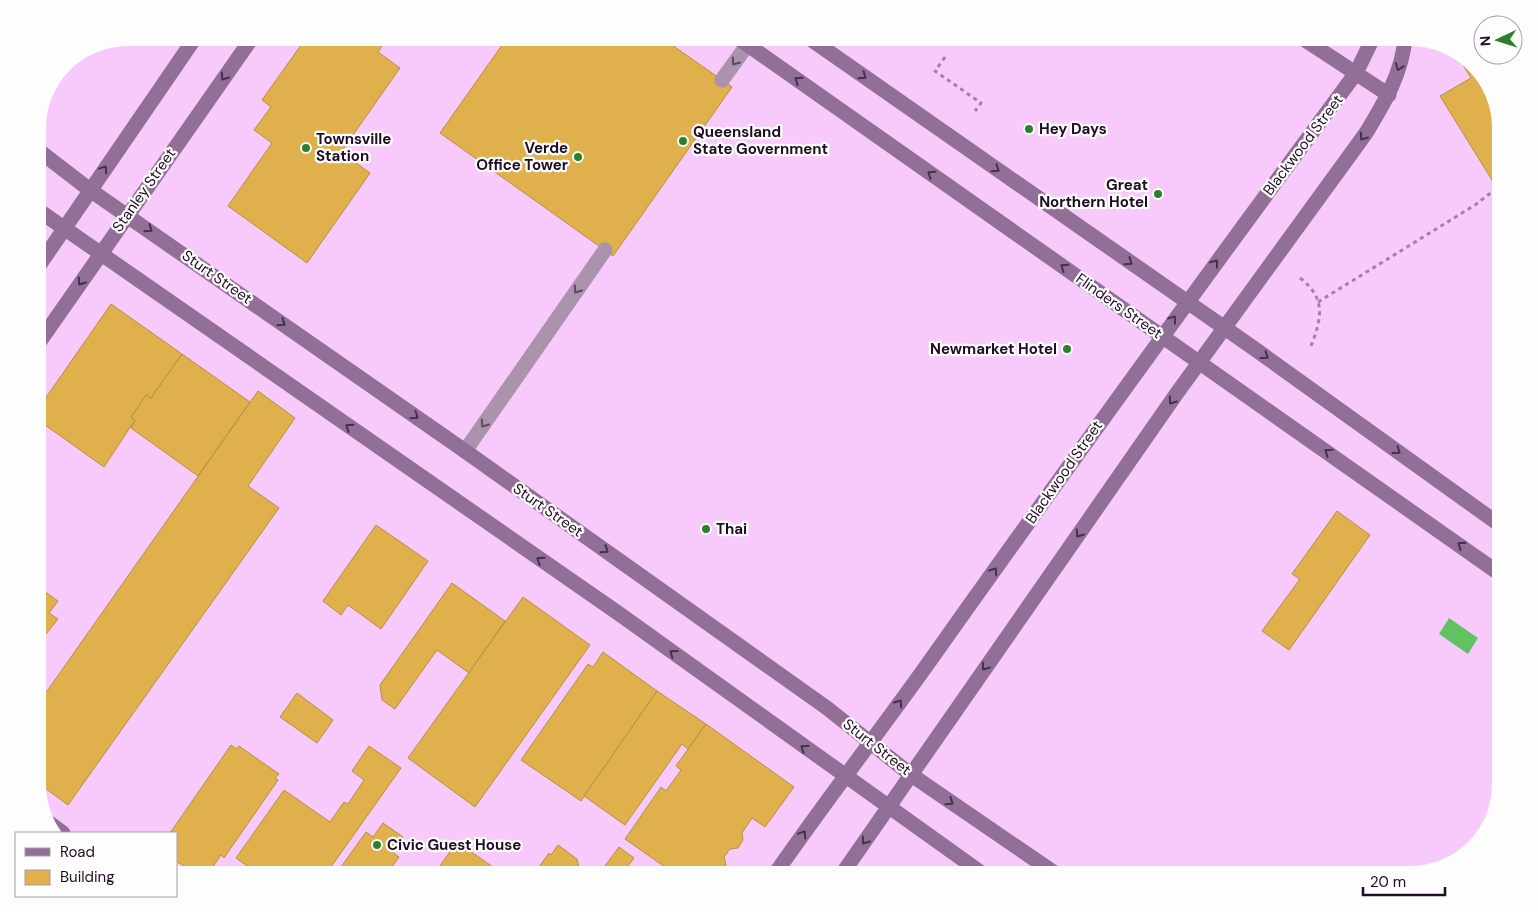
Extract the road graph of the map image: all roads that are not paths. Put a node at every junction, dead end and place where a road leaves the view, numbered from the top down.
1 (189, 46) edge
2 (246, 46) edge
3 (740, 46) edge
4 (750, 46) edge
5 (820, 46) edge
6 (1315, 46) edge
7 (1369, 46) edge
8 (1404, 46) edge
9 (1356, 72) junction
10 (722, 80) dead end
11 (1389, 95) junction
12 (46, 156) edge
13 (90, 190) junction
14 (128, 214) junction
15 (46, 216) edge
16 (64, 228) junction
17 (604, 250) dead end
18 (100, 254) junction
19 (46, 255) edge
20 (1186, 303) junction
21 (1225, 328) junction
22 (46, 332) edge
23 (1161, 336) junction
24 (1200, 361) junction
25 (465, 451) junction
26 (1492, 519) edge
27 (1492, 568) edge
28 (871, 742) junction
29 (910, 774) junction
30 (844, 777) junction
31 (889, 808) junction
32 (782, 866) edge
33 (848, 866) edge
34 (972, 866) edge
35 (1044, 866) edge

13 -> 1 main road
2 -> 14 main road, Stanley Street
3 -> 10 lane
23 -> 4 main road, Flinders Street
5 -> 20 main road
6 - 9 main road
7 - 9 main road, Blackwood Street
8 -> 11 main road
9 - 11 main road
20 -> 9 main road, Blackwood Street
11 -> 21 main road
12 - 13 main road, Sturt Street
13 - 14 main road, Sturt Street
13 - 16 main road
14 - 18 main road, Stanley Street
14 -> 25 main road, Sturt Street
15 - 16 main road
16 - 18 main road
16 - 19 main road
17 -> 25 lane
18 -> 22 main road, Stanley Street
30 -> 18 main road
20 - 21 main road
23 -> 20 main road, Blackwood Street
21 - 24 main road
21 -> 26 main road
23 - 24 main road, Flinders Street
28 -> 23 main road, Blackwood Street
27 -> 24 main road, Flinders Street
24 -> 29 main road
25 -> 28 main road, Sturt Street
28 - 29 main road, Sturt Street
28 - 30 main road, Blackwood Street
29 - 31 main road
29 -> 35 main road, Sturt Street
30 - 31 main road
32 -> 30 main road, Blackwood Street
31 -> 33 main road
31 - 34 main road

